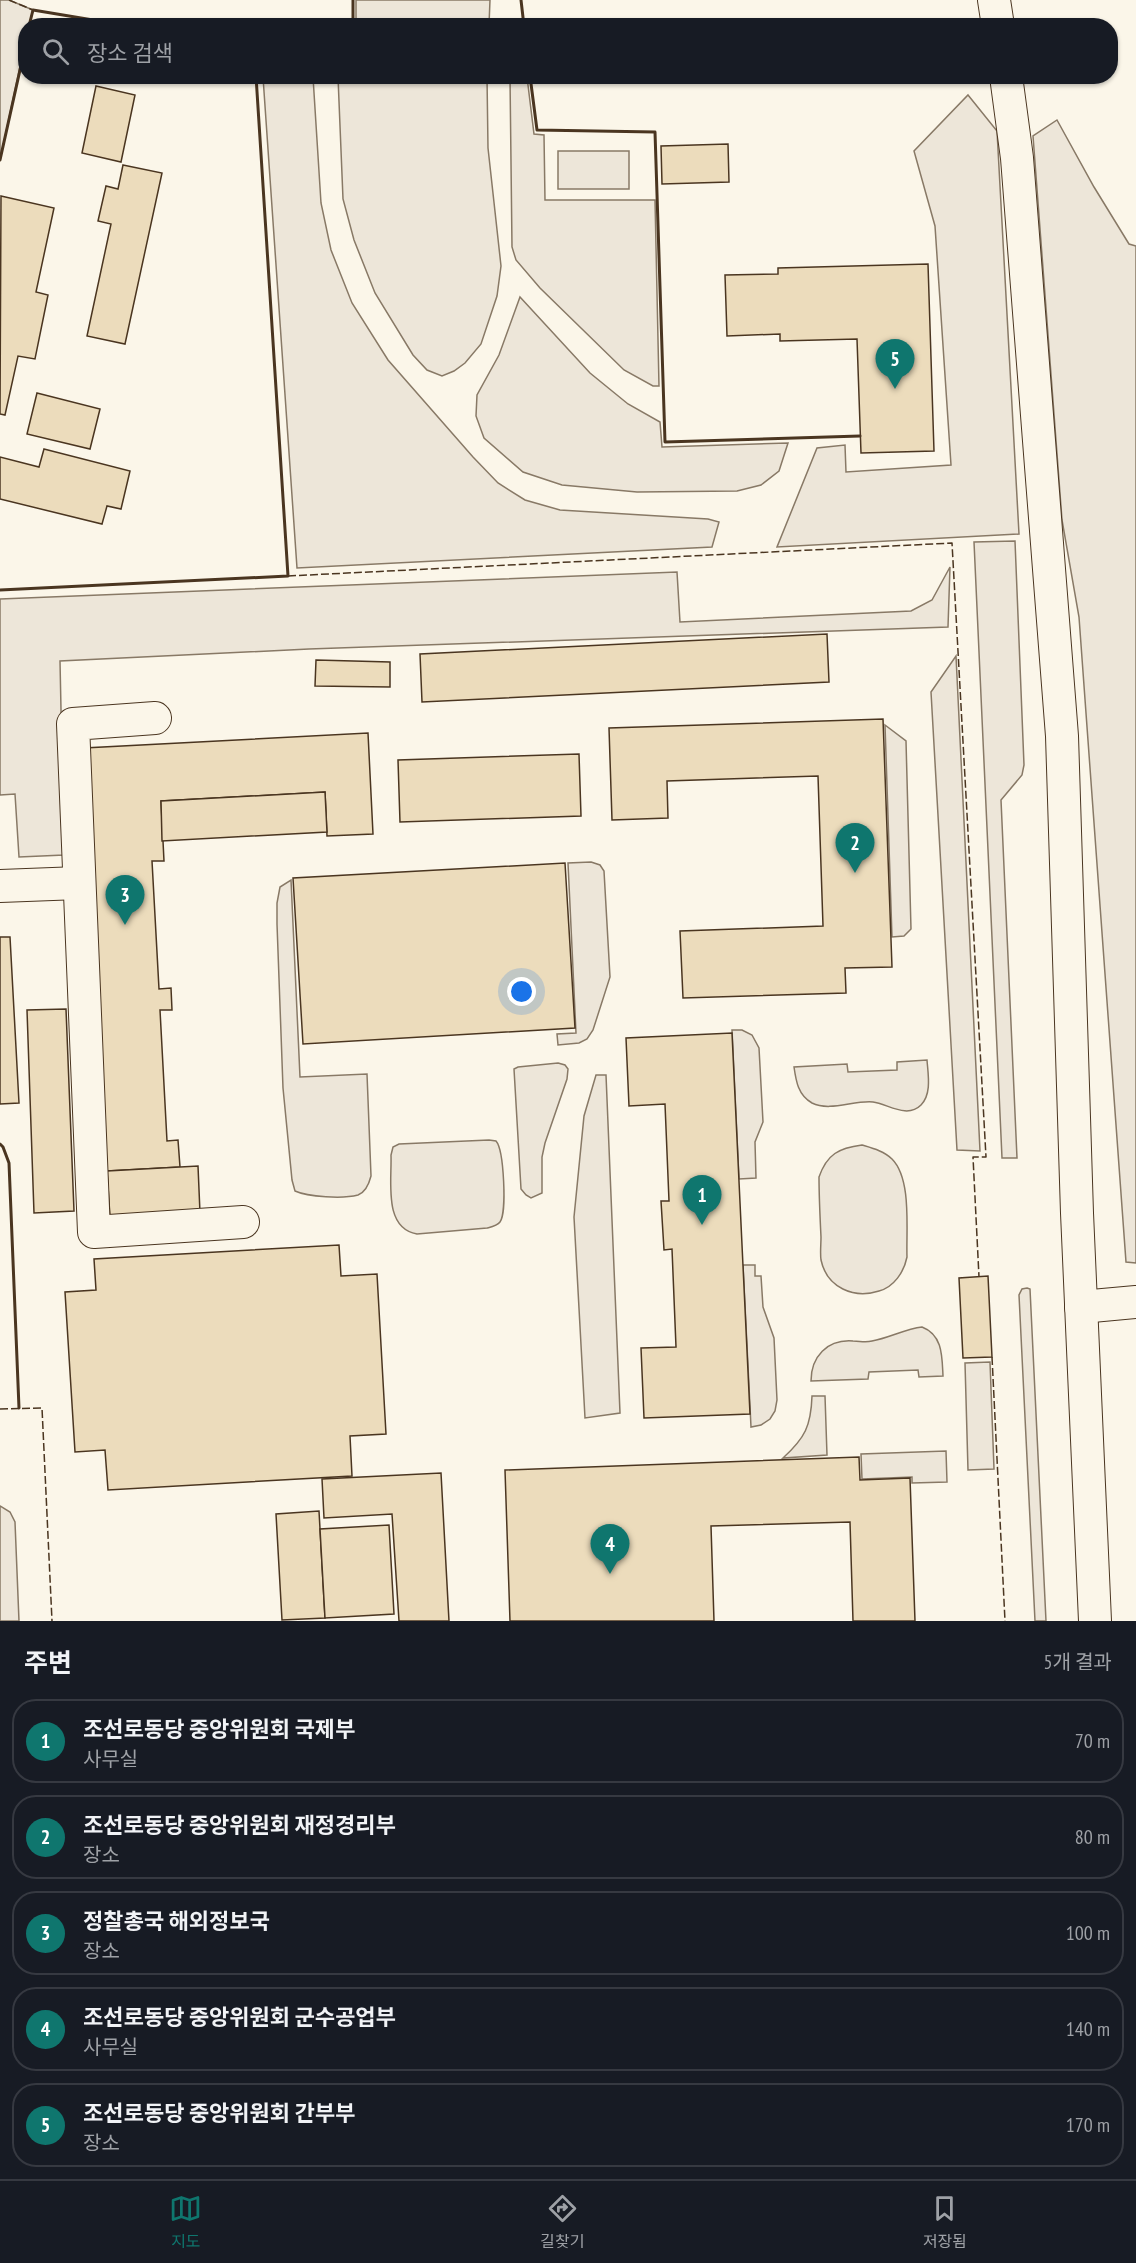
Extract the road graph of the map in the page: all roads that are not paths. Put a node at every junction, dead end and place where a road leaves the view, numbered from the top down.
1 (994, 0) edge
2 (997, 18) edge
3 (1007, 84) edge
4 (155, 718) dead end
5 (79, 883) junction
6 (0, 886) edge
7 (243, 1222) dead end
8 (1136, 1302) edge
9 (1081, 1307) junction
10 (1095, 1621) edge

1 - 2 street
3 - 9 street
4 - 5 street
5 - 6 street
5 - 7 street
8 - 9 street
9 - 10 street

